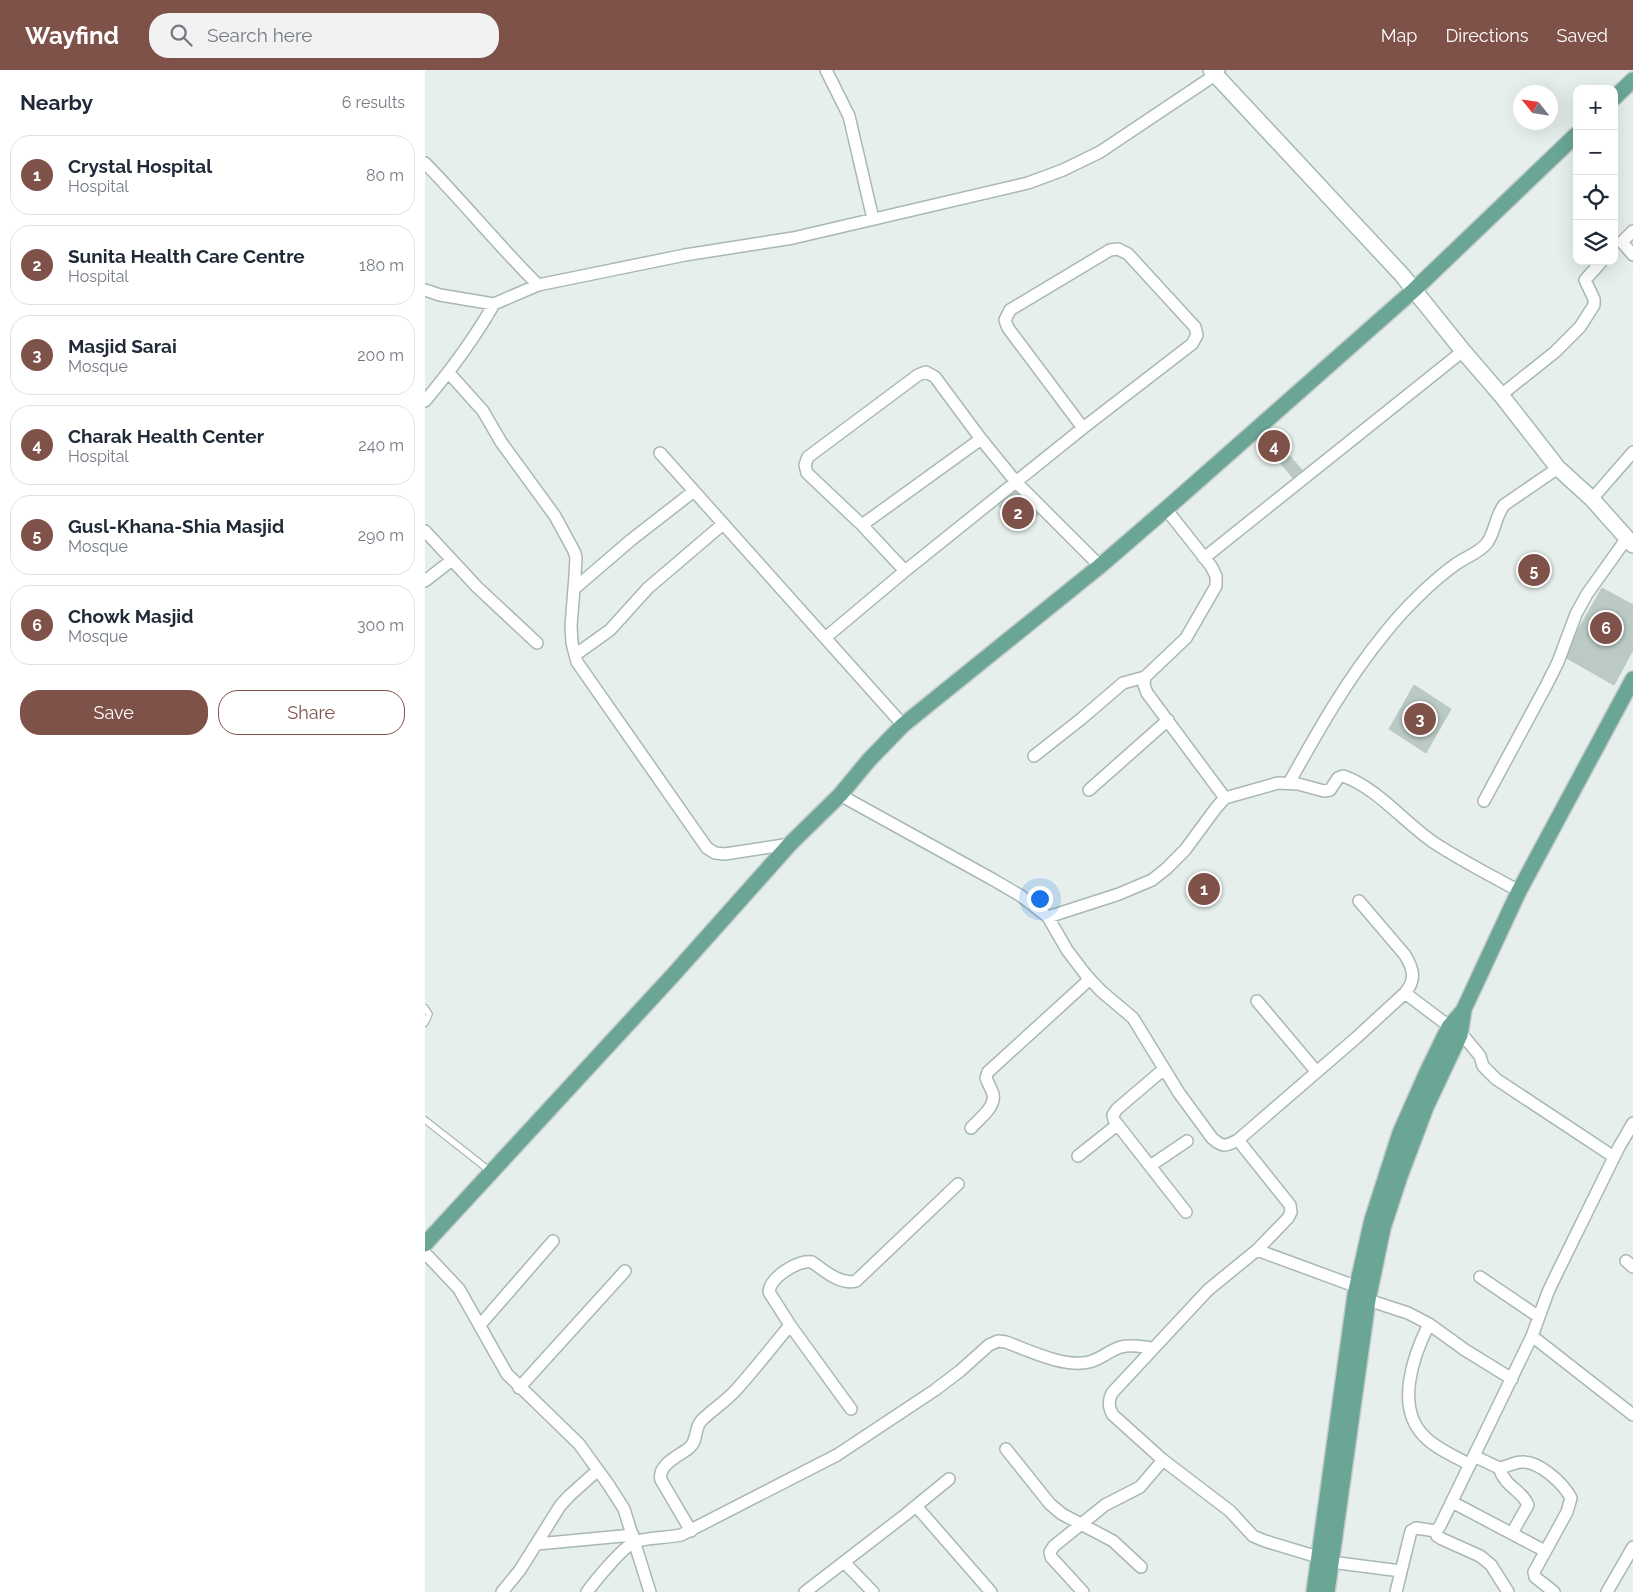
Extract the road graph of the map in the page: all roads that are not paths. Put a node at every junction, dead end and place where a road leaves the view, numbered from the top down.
1 (826, 70) edge
2 (1215, 72) edge
3 (1633, 80) edge
4 (1618, 94) edge
5 (1573, 138) edge
6 (425, 164) edge
7 (873, 219) junction
8 (1633, 231) edge
9 (1618, 246) edge
10 (1633, 255) edge
11 (1598, 265) edge
12 (538, 285) junction
13 (425, 290) edge
14 (1414, 290) junction
15 (494, 304) junction
16 (1463, 350) junction
17 (449, 373) junction
18 (1501, 395) junction
19 (425, 401) edge
20 (1083, 428) junction
21 (981, 439) junction
22 (1633, 452) edge
23 (660, 453) dead end
24 (1558, 468) junction
25 (1016, 482) junction
26 (694, 491) junction
27 (1592, 499) junction
28 (1166, 509) junction
29 (723, 524) junction
30 (862, 525) junction
31 (425, 531) edge
32 (1630, 541) edge
33 (1204, 558) junction
34 (452, 560) junction
35 (1100, 566) junction
36 (905, 571) junction
37 (425, 581) edge
38 (574, 589) junction
39 (825, 638) junction
40 (537, 643) dead end
41 (575, 655) junction
42 (1145, 677) junction
43 (1633, 679) edge
44 (1168, 720) junction
45 (903, 725) junction
46 (1034, 756) dead end
47 (1289, 783) junction
48 (1089, 790) dead end
49 (840, 795) junction
50 (1225, 798) junction
51 (1484, 801) dead end
52 (790, 844) junction
53 (1519, 892) junction
54 (1359, 901) dead end
55 (1048, 917) junction
56 (1090, 979) junction
57 (1405, 993) junction
58 (1257, 1001) dead end
59 (425, 1008) edge
60 (425, 1023) edge
61 (1454, 1031) junction
62 (1163, 1069) junction
63 (1316, 1071) junction
64 (425, 1120) edge
65 (1633, 1123) edge
66 (1117, 1125) junction
67 (971, 1128) dead end
68 (1238, 1140) junction
69 (1187, 1141) dead end
70 (1078, 1156) dead end
71 (1614, 1157) junction
72 (1150, 1166) junction
73 (492, 1172) junction
74 (958, 1184) dead end
75 (1186, 1212) dead end
76 (553, 1241) dead end
77 (425, 1244) edge
78 (1257, 1250) junction
79 (425, 1253) edge
80 (625, 1271) dead end
81 (1480, 1277) dead end
82 (1365, 1293) junction
83 (1539, 1317) junction
84 (1429, 1324) junction
85 (480, 1325) junction
86 (790, 1325) junction
87 (1532, 1336) junction
88 (1153, 1348) junction
89 (1512, 1379) junction
90 (519, 1388) junction
91 (851, 1409) dead end
92 (1633, 1415) edge
93 (1006, 1449) dead end
94 (1163, 1460) junction
95 (1472, 1460) junction
96 (1499, 1468) junction
97 (598, 1470) junction
98 (949, 1479) dead end
99 (1452, 1502) junction
100 (916, 1506) junction
101 (1081, 1524) junction
102 (691, 1530) junction
103 (1436, 1530) junction
104 (1512, 1534) junction
105 (634, 1538) junction
106 (537, 1544) junction
107 (1633, 1547) edge
108 (1545, 1551) junction
109 (1325, 1559) junction
110 (844, 1562) junction
111 (1141, 1567) dead end
112 (1401, 1571) junction
113 (502, 1592) edge
114 (587, 1592) edge
115 (650, 1592) edge
116 (805, 1592) edge
117 (873, 1592) edge
118 (991, 1592) edge
119 (1083, 1592) edge
120 (1314, 1592) edge
121 (1327, 1592) edge
122 (1396, 1592) edge
123 (1508, 1592) edge
124 (1554, 1592) edge
125 (1607, 1592) edge

1 - 7 street
2 - 7 street
2 - 14 street
3 - 4 main road
5 - 14 main road
6 - 12 street
7 - 12 street
8 - 9 street
9 - 10 street
11 - 18 street
12 - 15 street
13 - 15 street
14 - 16 street
14 - 28 main road
15 - 17 street
16 - 18 street
16 - 33 street
17 - 19 street
17 - 38 street
18 - 24 street
20 - 20 street
20 - 25 street
21 - 25 street
21 - 30 street
21 - 30 street
22 - 27 street
23 - 26 street
24 - 27 street
24 - 47 street
25 - 35 street
25 - 36 street
26 - 29 street
26 - 38 street
27 - 32 street
28 - 33 street
28 - 35 main road
29 - 39 street
29 - 41 street
30 - 36 street
31 - 34 street
32 - 51 street
33 - 42 street
34 - 37 street
34 - 40 street
35 - 45 main road
36 - 39 street
38 - 41 street
39 - 45 street
41 - 52 street
42 - 44 street
42 - 46 street
43 - 53 main road
44 - 48 street
44 - 50 street
45 - 49 main road
47 - 50 street
47 - 53 street
49 - 52 main road
49 - 55 street
50 - 55 street
52 - 73 main road
53 - 61 main road
54 - 57 street
55 - 56 street
56 - 62 street
56 - 67 street
57 - 61 street
57 - 63 street
58 - 63 street
59 - 60 lane
61 - 71 street
61 - 82 main road
62 - 66 street
62 - 68 street
63 - 68 street
64 - 73 lane
65 - 71 street
66 - 70 street
66 - 72 street
68 - 78 street
69 - 72 street
71 - 83 street
72 - 75 street
73 - 77 main road
74 - 86 street
76 - 85 street
78 - 82 street
78 - 88 street
79 - 85 street
80 - 90 street
81 - 83 street
82 - 84 street
82 - 109 main road
83 - 87 street
84 - 89 street
84 - 95 street
85 - 90 street
86 - 91 street
86 - 102 street
87 - 89 street
87 - 92 street
88 - 94 street
88 - 102 street
89 - 95 street
90 - 97 street
93 - 101 street
94 - 101 street
94 - 109 street
95 - 96 street
95 - 99 street
96 - 104 street
96 - 108 street
97 - 105 street
97 - 106 street
98 - 100 street
99 - 103 street
99 - 104 street
100 - 110 street
100 - 118 street
101 - 111 street
101 - 119 street
102 - 105 street
103 - 112 street
103 - 123 street
104 - 108 street
105 - 106 street
105 - 114 street
105 - 115 street
106 - 113 street
107 - 125 street
108 - 124 street
109 - 112 street
109 - 120 main road
109 - 121 main road
110 - 116 street
110 - 117 street
112 - 122 street

